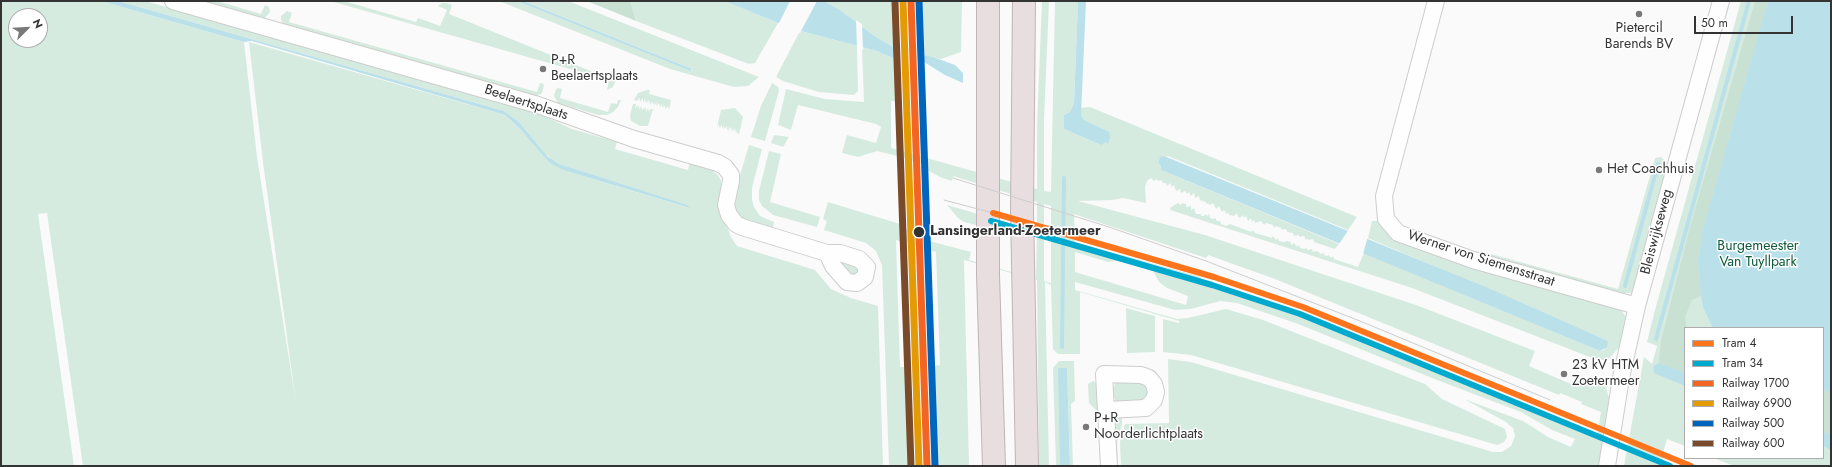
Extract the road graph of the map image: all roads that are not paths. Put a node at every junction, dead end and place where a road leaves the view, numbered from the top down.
1 (173, 1) edge
2 (987, 1) edge
3 (1024, 1) edge
4 (1436, 1) edge
5 (1721, 1) edge
6 (827, 253) dead end
7 (1637, 306) junction
8 (1107, 410) junction
9 (994, 466) edge
10 (1027, 466) edge
11 (1109, 466) edge
12 (1607, 466) edge

1 - 6 street, Beelaertsplaats
2 - 9 highway
3 - 10 highway
4 - 7 street, Werner von Siemensstraat
5 - 7 street, Bleiswijkseweg
7 - 12 street, Bleiswijkseweg
8 - 8 street
8 - 11 street

